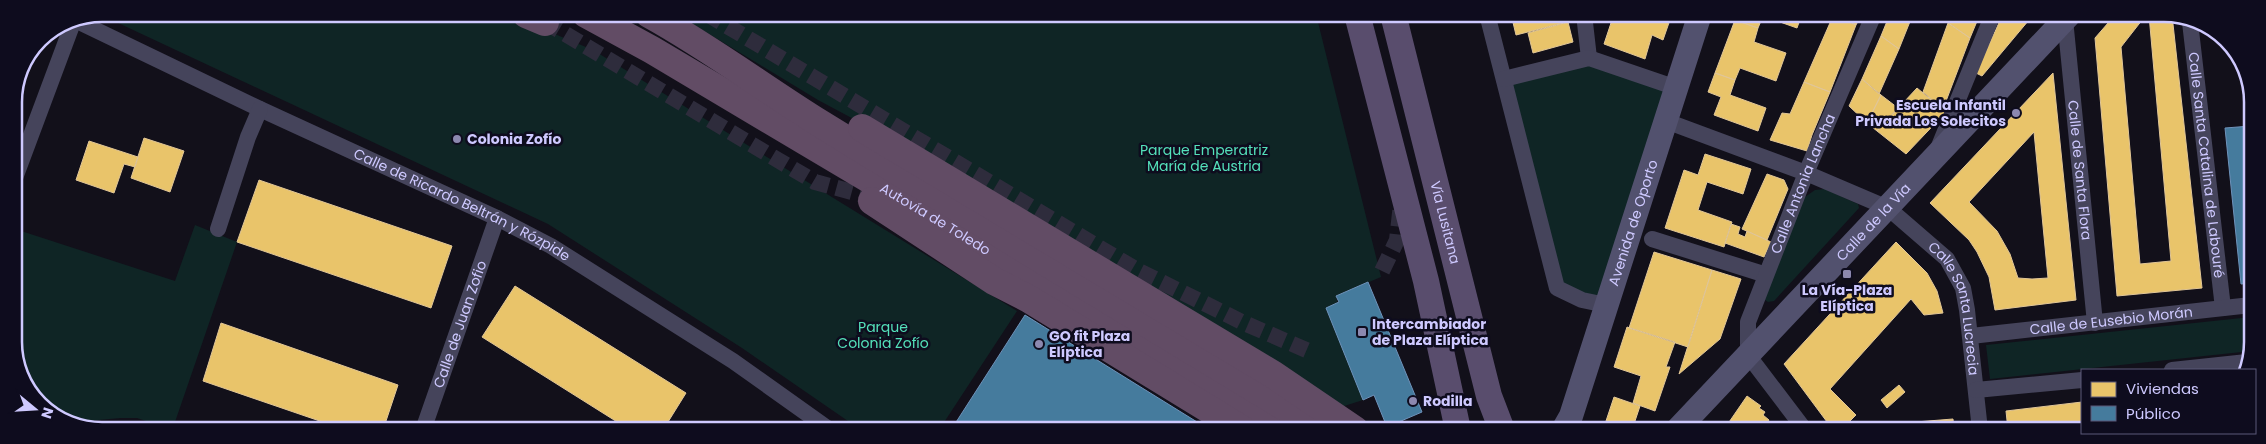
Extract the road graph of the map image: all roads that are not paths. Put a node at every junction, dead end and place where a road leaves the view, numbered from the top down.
1 (601, 22) edge
2 (663, 22) edge
3 (1359, 22) edge
4 (1395, 22) edge
5 (1489, 22) edge
6 (1585, 22) edge
7 (1698, 22) edge
8 (1871, 22) edge
9 (1990, 22) edge
10 (2062, 22) edge
11 (2067, 22) edge
12 (84, 25) edge
13 (2191, 28) edge
14 (70, 30) edge
15 (693, 39) junction
16 (652, 50) junction
17 (1589, 58) junction
18 (1504, 79) junction
19 (1677, 88) junction
20 (260, 109) junction
21 (1666, 121) junction
22 (1935, 155) junction
23 (22, 159) edge
24 (1806, 173) junction
25 (1888, 208) junction
26 (497, 218) junction
27 (218, 229) dead end
28 (1652, 238) dead end
29 (1760, 273) dead end
30 (1606, 305) junction
31 (2244, 306) edge
32 (2223, 308) junction
33 (2095, 324) junction
34 (1971, 336) junction
35 (1748, 355) junction
36 (2228, 367) edge
37 (2191, 369) edge
38 (2081, 380) edge
39 (1976, 390) junction
40 (426, 422) edge
41 (819, 422) edge
42 (1230, 422) edge
43 (1268, 422) edge
44 (1307, 422) edge
45 (1343, 422) edge
46 (1456, 422) edge
47 (1499, 422) edge
48 (1568, 422) edge
49 (1685, 422) edge
50 (1799, 422) edge
51 (1979, 422) edge

1 - 16 highway, Autovía de Toledo
2 - 15 highway, Autovía de Toledo
3 - 46 main road
4 - 47 main road, Vía Lusitana
5 - 18 street
6 - 17 street
7 - 19 main road, Avenida de Oporto
8 - 24 street, Calle Antonia Lancha
9 - 22 street
10 - 22 main road, Calle de la Vía
11 - 33 street, Calle de Santa Flora
12 - 20 street, Calle de Ricardo Beltrán y Rózpide
13 - 32 street, Calle Santa Catalina de Labouré
14 - 23 street
15 - 44 highway, Autovía de Toledo
15 - 45 highway
16 - 42 highway
16 - 43 highway, Autovía de Toledo
17 - 18 street
17 - 19 street
18 - 30 street
19 - 21 main road, Avenida de Oporto
20 - 26 street, Calle de Ricardo Beltrán y Rózpide
20 - 27 street
21 - 24 street, Calle Santa Lucrecia
21 - 30 main road, Avenida de Oporto
22 - 25 main road, Calle de la Vía
24 - 25 street, Calle Santa Lucrecia
24 - 35 street, Calle Antonia Lancha
25 - 34 street, Calle Santa Lucrecia
25 - 35 main road, Calle de la Vía
26 - 40 street, Calle de Juan Zofio
26 - 41 street, Calle de Ricardo Beltrán y Rózpide
28 - 29 street
30 - 48 main road, Avenida de Oporto
31 - 32 street, Calle de Eusebio Morán
32 - 33 street, Calle de Eusebio Morán
33 - 34 street, Calle de Eusebio Morán
34 - 39 street, Calle Santa Lucrecia
35 - 49 main road, Calle de la Vía
35 - 50 street
36 - 37 street
38 - 39 street
39 - 51 street, Calle Santa Lucrecia

